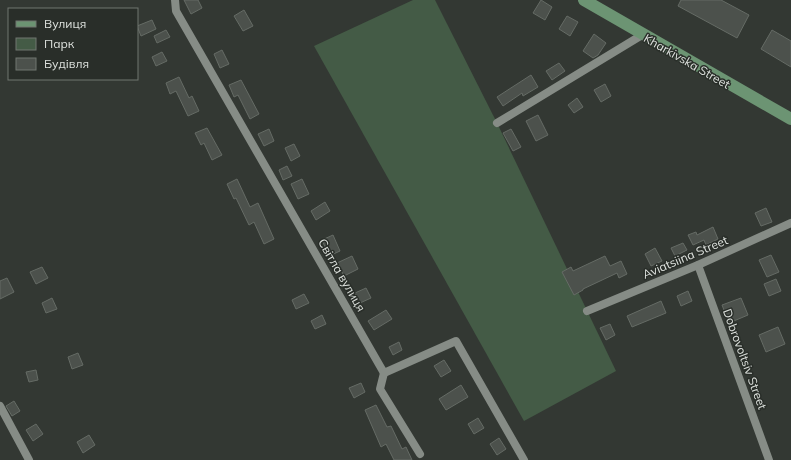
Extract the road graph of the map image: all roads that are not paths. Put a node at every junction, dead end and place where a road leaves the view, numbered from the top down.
1 (175, 0) edge
2 (584, 0) edge
3 (642, 35) junction
4 (791, 119) edge
5 (498, 123) dead end
6 (791, 223) edge
7 (698, 266) junction
8 (587, 311) dead end
9 (384, 373) junction
10 (0, 406) edge
11 (420, 454) dead end
12 (30, 460) edge
13 (524, 460) edge
14 (769, 460) edge

1 - 9 street, Світла вулиця
2 - 3 street, Kharkivska Street
3 - 4 street, Kharkivska Street
3 - 5 street
6 - 7 street, Aviatsiina Street
7 - 8 street, Aviatsiina Street
7 - 14 street, Dobrovoltsiv Street
9 - 11 street
9 - 13 street
10 - 12 street

